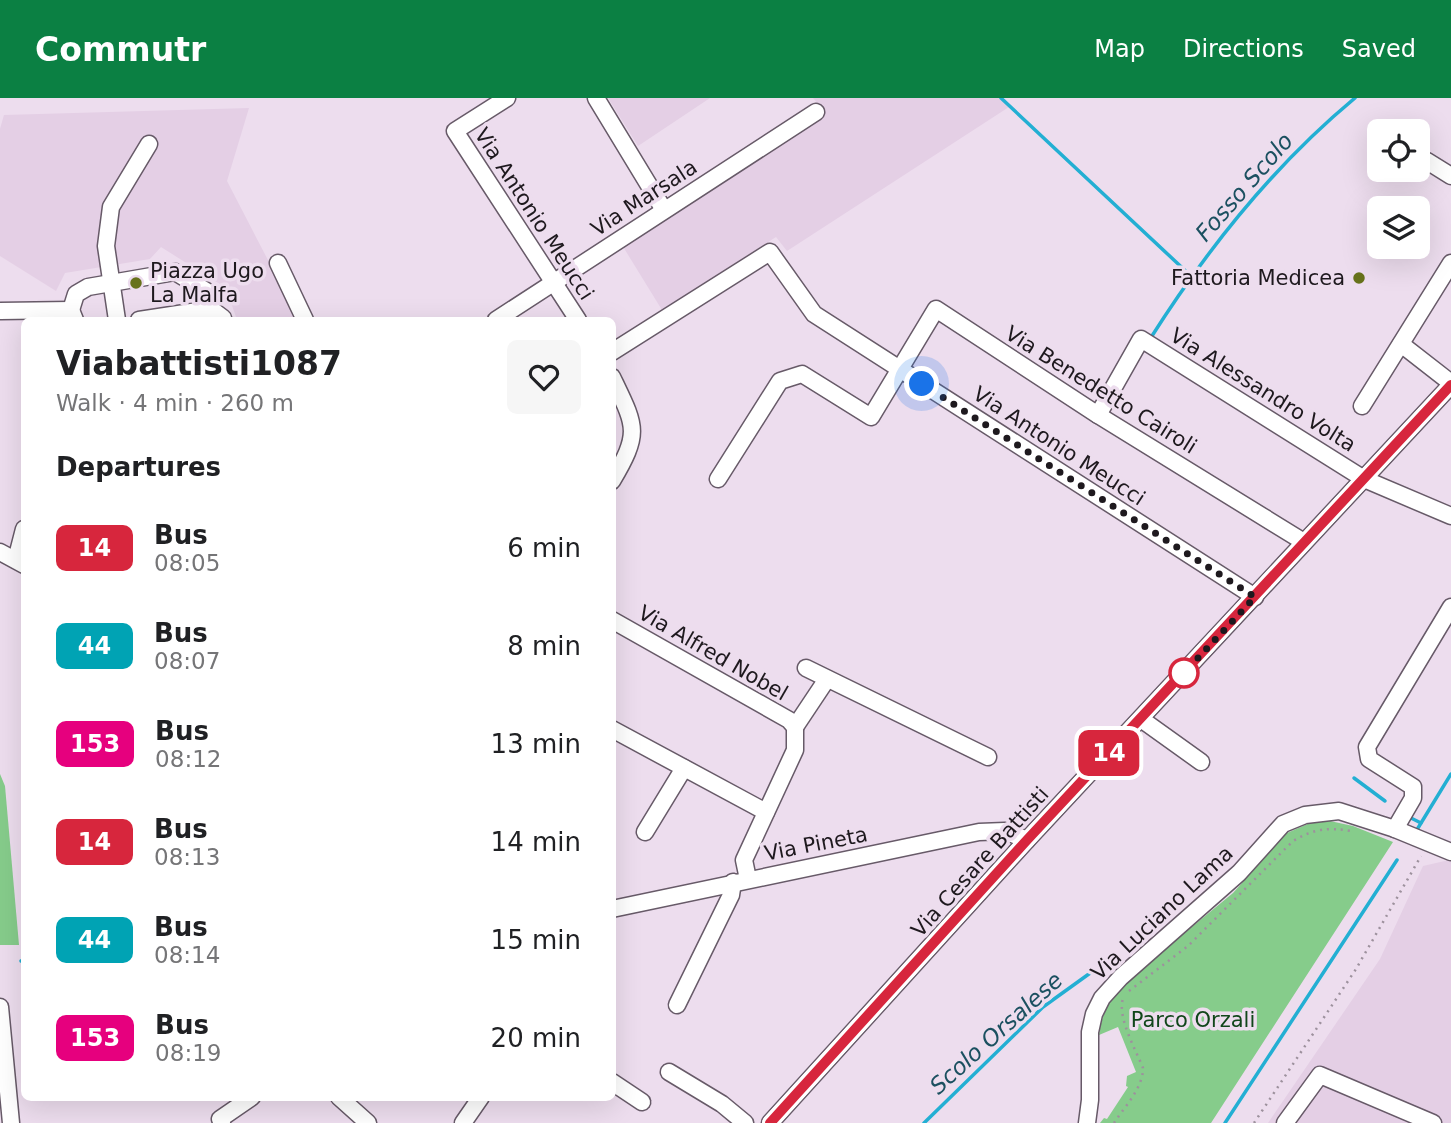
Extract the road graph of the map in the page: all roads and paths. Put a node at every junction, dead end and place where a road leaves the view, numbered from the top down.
1 (507, 98) edge
2 (596, 98) edge
3 (816, 112) dead end
4 (149, 144) dead end
5 (1430, 162) edge
6 (1451, 176) edge
7 (664, 210) junction
8 (278, 263) dead end
9 (1449, 272) edge
10 (554, 282) junction
11 (111, 283) junction
12 (0, 311) edge
13 (218, 316) edge
14 (75, 317) edge
15 (117, 317) edge
16 (198, 317) edge
17 (304, 317) edge
18 (501, 317) edge
19 (576, 317) edge
20 (1401, 344) junction
21 (616, 349) edge
22 (900, 370) junction
23 (1451, 384) edge
24 (616, 385) edge
25 (1362, 407) dead end
26 (1098, 415) junction
27 (616, 474) edge
28 (1364, 478) junction
29 (718, 479) dead end
30 (1451, 516) edge
31 (1304, 542) junction
32 (0, 552) edge
33 (20, 563) edge
34 (1255, 597) junction
35 (1451, 607) edge
36 (616, 622) edge
37 (806, 668) dead end
38 (827, 679) junction
39 (1141, 719) junction
40 (794, 727) junction
41 (616, 731) edge
42 (988, 757) dead end
43 (1201, 762) dead end
44 (684, 768) junction
45 (766, 812) junction
46 (1397, 830) junction
47 (645, 832) dead end
48 (1356, 832) dead end
49 (1027, 840) junction
50 (1451, 852) edge
51 (1430, 856) dead end
52 (741, 881) junction
53 (616, 908) edge
54 (677, 1005) dead end
55 (0, 1007) edge
56 (669, 1072) dead end
57 (616, 1085) edge
58 (246, 1101) edge
59 (344, 1101) edge
60 (478, 1101) edge
61 (642, 1102) dead end
62 (11, 1123) edge
63 (222, 1123) edge
64 (369, 1123) edge
65 (463, 1123) edge
66 (745, 1123) edge
67 (770, 1123) edge
68 (1087, 1123) edge
69 (1114, 1123) edge
70 (1254, 1123) edge
71 (1285, 1123) edge
72 (1433, 1123) edge

1 - 10 street, Via Antonio Meucci
2 - 7 street
3 - 7 street, Via Marsala
4 - 11 street
5 - 6 street
7 - 10 street, Via Marsala
8 - 17 street
9 - 20 street
10 - 18 street, Via Marsala
10 - 19 street, Via Antonio Meucci
11 - 13 street
11 - 14 street
11 - 15 street
12 - 14 street
13 - 16 street
20 - 23 street
20 - 25 street
21 - 22 street, Via Antonio Meucci
22 - 26 street, Via Benedetto Cairoli
22 - 29 street
22 - 34 street, Via Antonio Meucci
23 - 28 street, Via Cesare Battisti
24 - 27 street
26 - 28 street, Via Alessandro Volta
26 - 31 street, Via Benedetto Cairoli
28 - 30 street
28 - 31 street, Via Cesare Battisti
31 - 34 street, Via Cesare Battisti
32 - 33 street
34 - 39 street, Via Cesare Battisti
35 - 46 street
36 - 40 street, Via Alfred Nobel
37 - 38 street
38 - 40 street
38 - 42 street
39 - 43 street
39 - 49 street, Via Cesare Battisti
40 - 45 street, Via Alfred Nobel
41 - 44 street
44 - 45 street
44 - 47 street
45 - 52 street, Via Alfred Nobel
46 - 50 street, Via Luciano Lama
46 - 68 street, Via Luciano Lama
48 - 69 path
49 - 52 street, Via Pineta
49 - 67 street, Via Cesare Battisti
51 - 70 path
52 - 53 street, Via Pineta
52 - 54 street, Via Alfred Nobel
55 - 62 street
56 - 66 street
57 - 61 street
58 - 63 street
59 - 64 street
60 - 65 street
71 - 72 street

